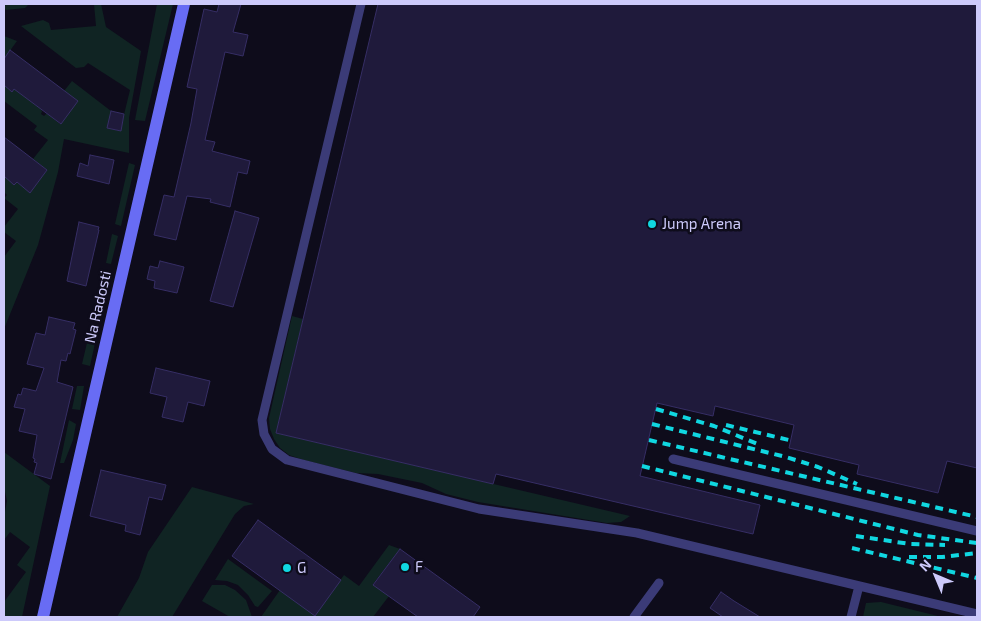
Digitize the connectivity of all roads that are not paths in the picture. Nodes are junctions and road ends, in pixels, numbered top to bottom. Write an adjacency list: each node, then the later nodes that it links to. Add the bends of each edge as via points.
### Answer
1 (184, 4): 8 (main road, Na Radosti)
2 (361, 4): 6 (lane, via 262,420 264,434 272,449 287,460 479,509 637,533)
3 (673, 459): 4 (lane)
4 (977, 531)
5 (659, 583): 9 (lane)
6 (859, 586): 7 (lane); 10 (lane)
7 (977, 614)
8 (43, 617)
9 (634, 617)
10 (852, 617)

